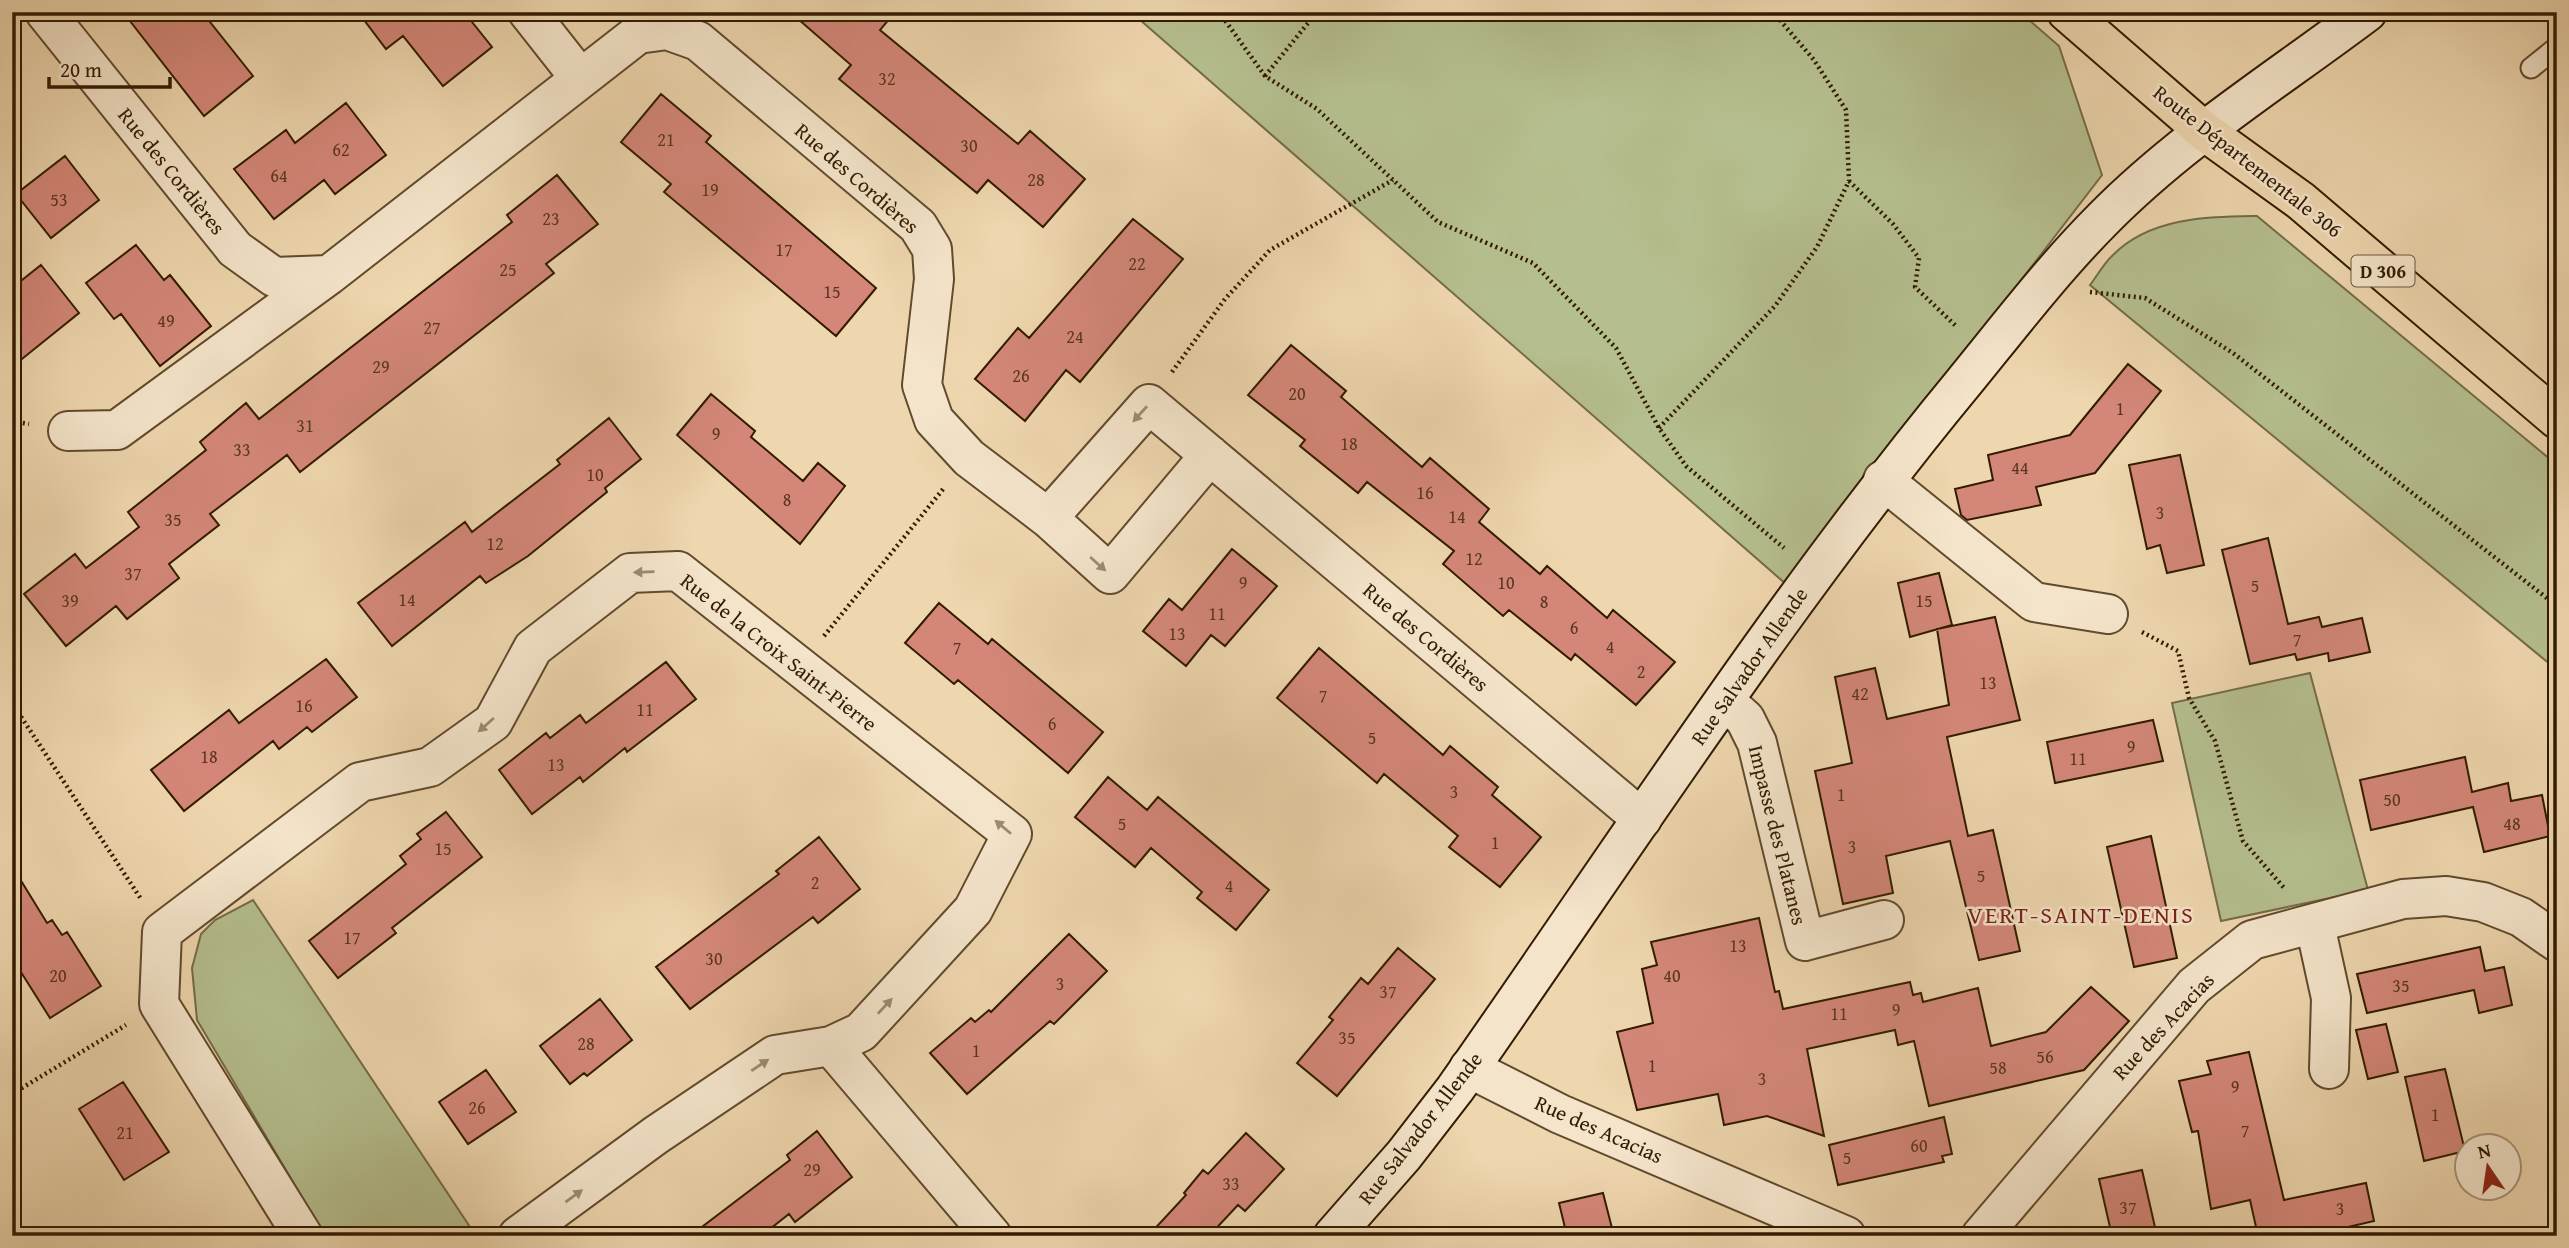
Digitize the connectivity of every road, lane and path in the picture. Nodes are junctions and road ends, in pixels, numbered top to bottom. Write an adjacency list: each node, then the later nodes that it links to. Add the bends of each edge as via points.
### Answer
1 (45, 12): 15 (street, Rue des Cordières, via 235,249 274,277)
2 (528, 12): 11 (street)
3 (1219, 12): 10 (path)
4 (1317, 12): 10 (path)
5 (1773, 12): 14 (path, via 1814,60 1846,110)
6 (2067, 12): 12 (main road, Route Départementale 306 / D 306)
7 (2367, 12): 12 (street, Rue Salvador Allende)
8 (2557, 47): 9 (lane)
9 (2531, 68)
10 (1265, 76): 13 (path, via 1317,109)
11 (580, 78): 15 (street, Rue des Cordières); 23 (street, Rue des Cordières, via 638,34 667,30 698,41 918,226 932,249 934,279 922,385 934,419)
12 (2204, 131): 16 (street, Rue Salvador Allende, via 2104,218); 19 (main road, Route Départementale 306 / D 306, via 2301,201)
13 (1392, 180): 18 (path, via 1270,250 1225,299); 20 (path, via 1438,222 1533,263 1616,348)
14 (1849, 181): 17 (path, via 1893,224 1919,258 1915,287); 20 (path, via 1817,247 1775,306)
15 (329, 275): 21 (street, Rue des Cordières, via 117,430)
16 (2044, 286): 17 (street, Rue Salvador Allende); 27 (path, via 2145,298 2233,353)
17 (1986, 355): 24 (street, Rue Salvador Allende)
18 (1149, 404): 22 (street, Rue des Cordières); 25 (street, one-way to 25)
19 (2557, 419)
20 (1659, 428): 26 (path, via 1686,466)
21 (68, 431)
22 (1210, 455): 25 (street, Rue des Cordières, one-way to 22, via 1110,574); 32 (street, Rue des Cordières)
23 (969, 458): 25 (street, Rue des Cordières); 29 (path)
24 (1883, 480): 26 (street, Rue Salvador Allende); 28 (street, via 2034,602)
25 (1048, 518)
26 (1814, 572): 30 (street, Rue Salvador Allende)
27 (2557, 606)
28 (2108, 614): 34 (path, via 2178,651 2189,698 2215,741 2244,841)
29 (799, 666): 35 (street, Rue de la Croix Saint-Pierre, one-way to 35, via 678,571 630,573 533,648 493,722 430,767 360,782); 38 (street, Rue de la Croix Saint-Pierre, one-way to 29, via 861,1032 973,910 1012,834)
30 (1725, 701): 32 (street, Rue Salvador Allende); 33 (street, Impasse des Platanes, via 1745,719 1757,743 1805,941)
31 (12, 703): 35 (path)
32 (1642, 819): 39 (street, Rue Salvador Allende)
33 (1884, 920)
34 (2315, 925): 36 (street, Rue des Acacias, via 2403,899 2446,896 2483,902 2521,917); 40 (street, via 2331,998); 47 (street, Rue des Acacias, via 2252,940 2194,986)
35 (162, 932): 37 (street)
36 (2557, 942)
37 (159, 1004): 41 (path); 42 (street)
38 (831, 1046): 43 (street, Rue de la Croix Saint-Pierre, one-way to 38, via 775,1055); 44 (street)
39 (1469, 1068): 45 (street, Rue Salvador Allende, via 1404,1155); 46 (street, Rue des Acacias, via 1560,1114)
40 (2329, 1069)
41 (12, 1094)
42 (303, 1236)
43 (518, 1236)
44 (992, 1236)
45 (1334, 1236)
46 (1846, 1236)
47 (1982, 1236)

